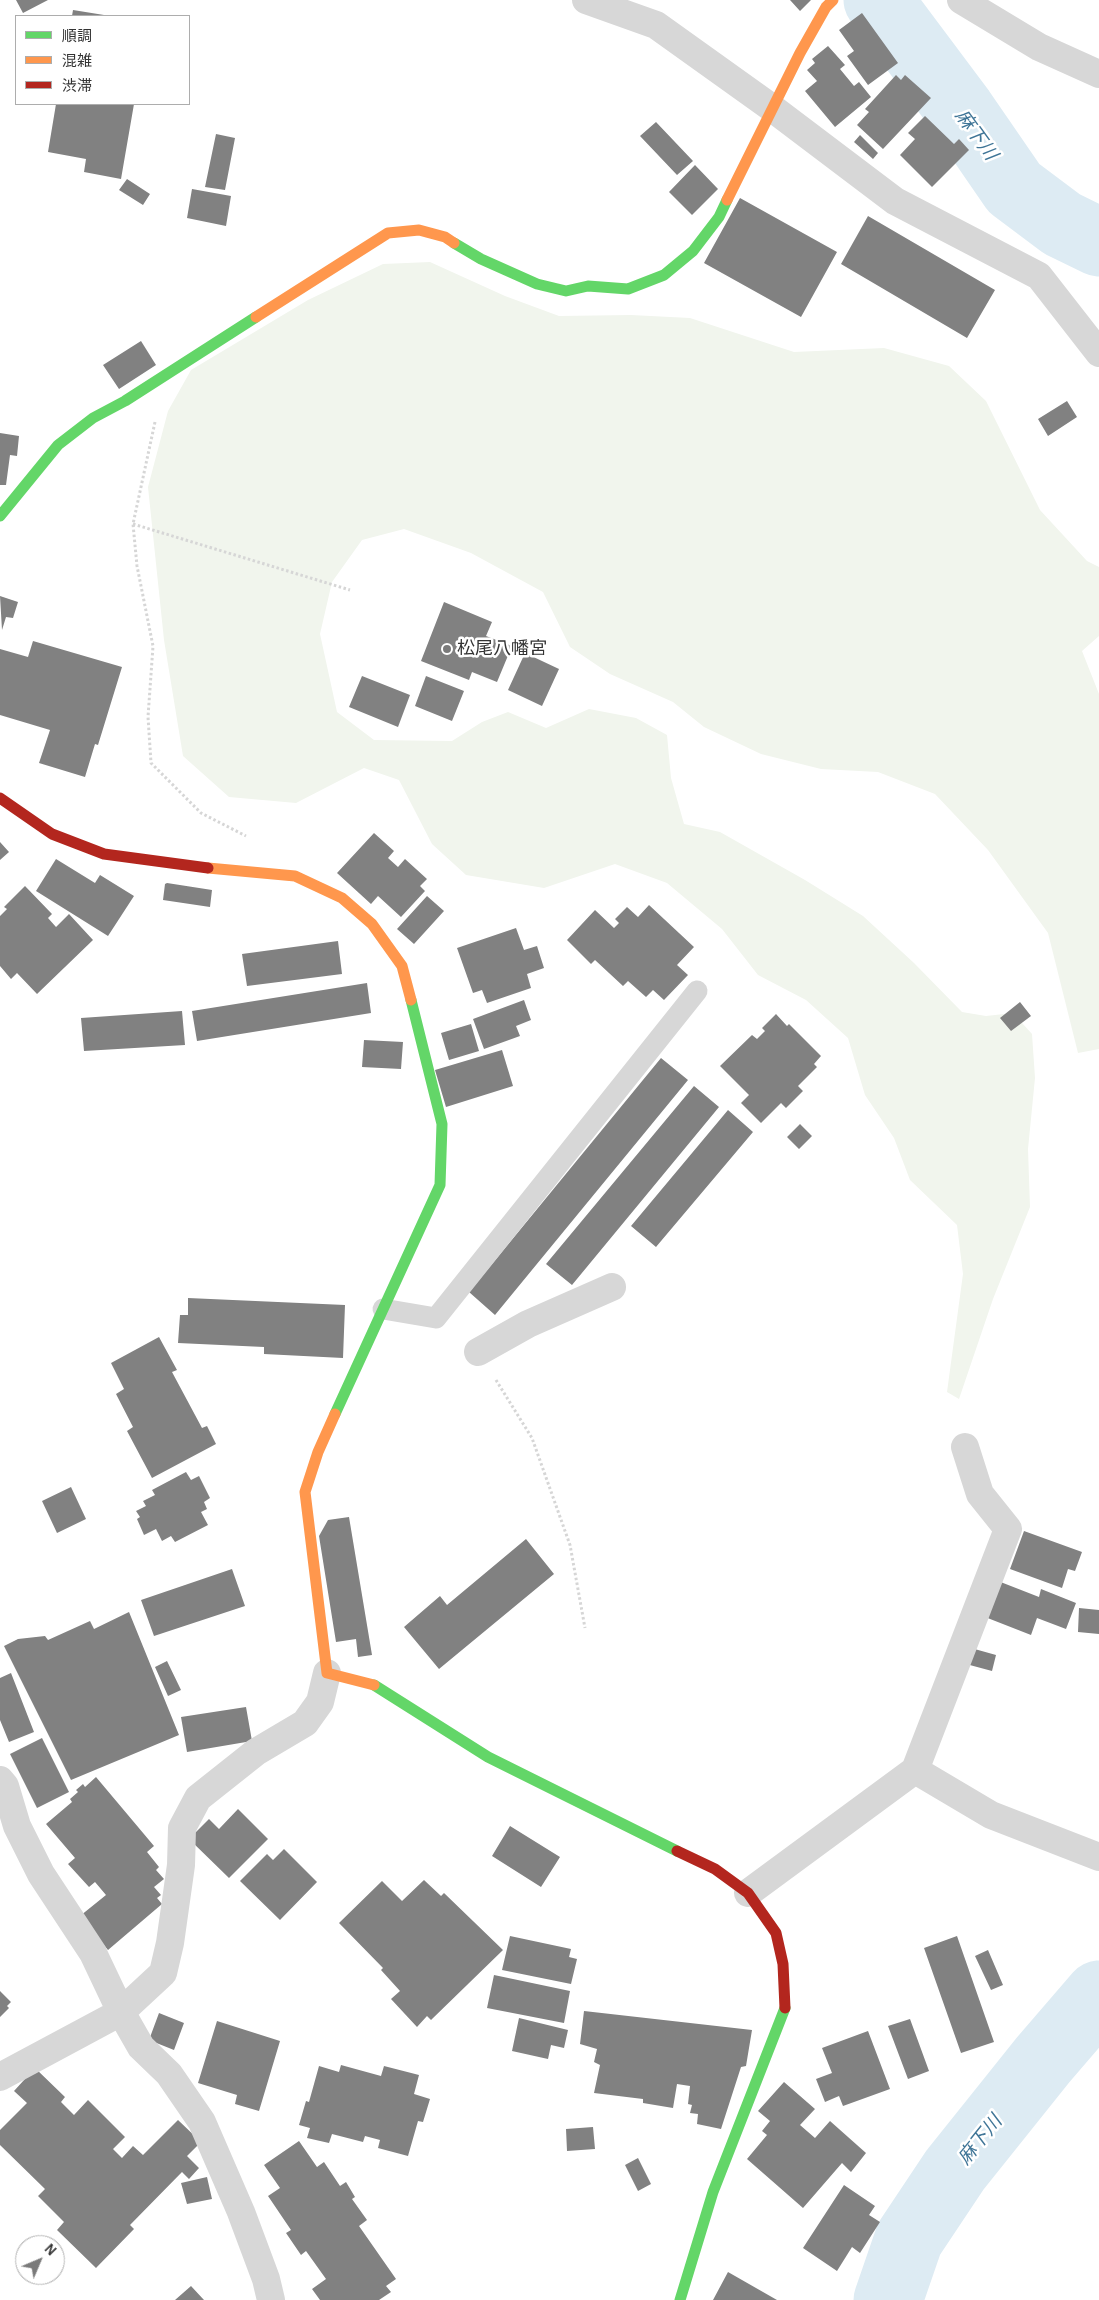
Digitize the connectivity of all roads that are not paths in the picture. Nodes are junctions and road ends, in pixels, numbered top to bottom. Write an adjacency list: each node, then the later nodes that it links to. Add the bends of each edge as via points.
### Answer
1 (586, 0): 5 (street, via 656,25)
2 (833, 0): 5 (street, via 826,6)
3 (961, 0): 4 (street, via 1039,46)
4 (1099, 74)
5 (772, 108): 6 (street, via 895,201 1039,276); 7 (street, via 719,217 693,251 664,275 628,289 588,286 566,291 537,284 489,263 445,237 419,230 388,233 94,418 58,445)
6 (1099, 353)
7 (0, 516)
8 (0, 798): 11 (street, via 52,834 104,854 168,864 295,876 342,898 372,924 402,966 442,1124 440,1185)
9 (697, 991): 11 (lane, via 436,1318)
10 (612, 1287): 12 (street, via 528,1324)
11 (383, 1309): 14 (street, via 318,1452 304,1492)
12 (478, 1352)
13 (966, 1447): 15 (street, via 980,1494 1008,1530)
14 (327, 1673): 18 (street, via 375,1685 488,1757 553,1792 715,1869); 19 (street, via 320,1702 305,1723 256,1752 198,1798 182,1828 181,1865 163,1973)
15 (915, 1770): 17 (street, via 991,1815); 18 (street)
16 (0, 1780): 19 (street, via 5,1786 17,1826 41,1874 92,1954)
17 (1099, 1857)
18 (748, 1893): 22 (street, via 776,1933 783,1964 785,2011 712,2192)
19 (121, 2012): 20 (street); 21 (street, via 140,2046 169,2074 202,2122 241,2212)
20 (0, 2077)
21 (271, 2300)
22 (680, 2300)

